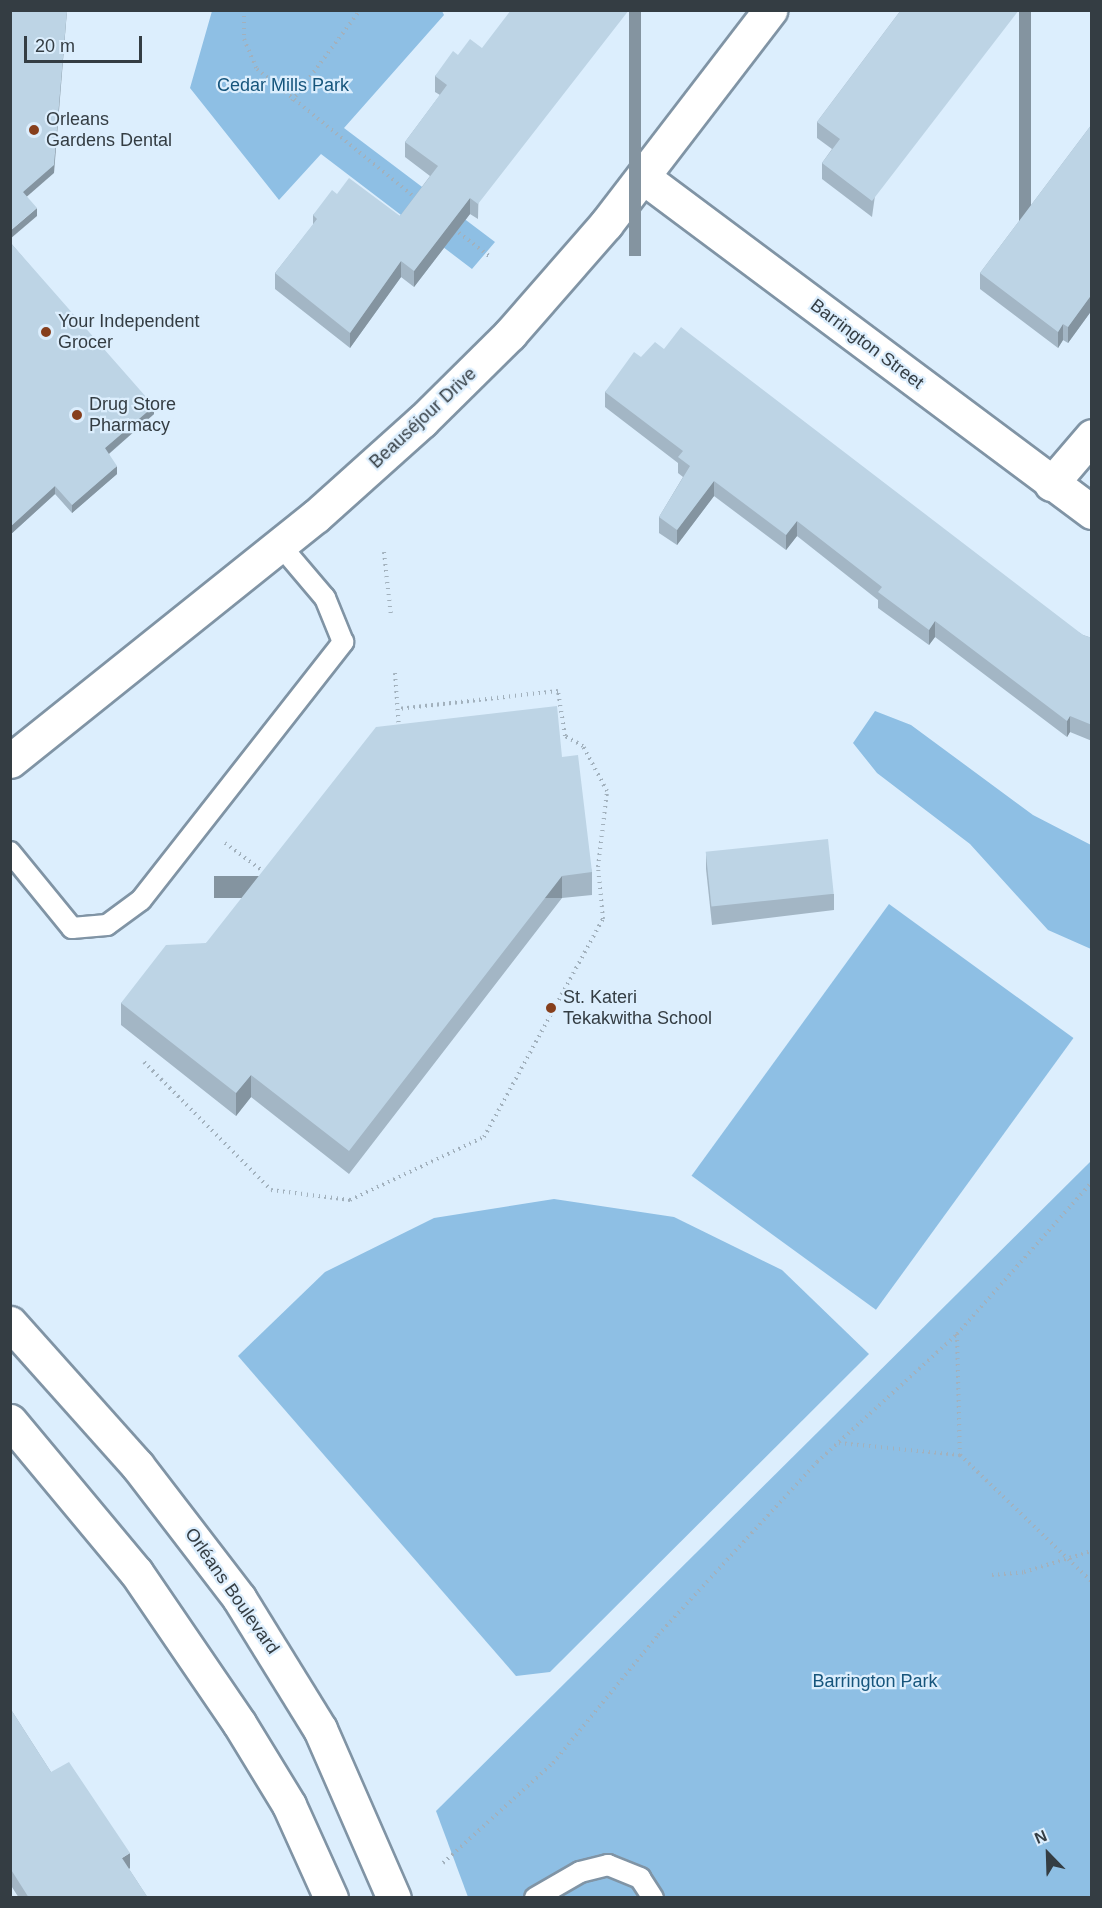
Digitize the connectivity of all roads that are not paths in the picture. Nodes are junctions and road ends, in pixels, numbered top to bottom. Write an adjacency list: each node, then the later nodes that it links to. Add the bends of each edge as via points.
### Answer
1 (770, 10): 2 (street, Beauséjour Drive)
2 (643, 177): 4 (street, Barrington Street); 6 (street, Beauséjour Drive, via 510,334 422,421)
3 (1092, 436): 4 (street)
4 (1051, 484): 5 (street, Barrington Street)
5 (1092, 512)
6 (280, 545): 7 (street, Beauséjour Drive); 8 (lane, via 325,598 343,642 141,900 107,925 72,928)
7 (10, 761)
8 (10, 852)
9 (10, 1323): 12 (street, Orléans Boulevard, via 137,1465 239,1598 320,1729)
10 (10, 1421): 11 (street, via 136,1572 239,1723 289,1805)
11 (331, 1898)
12 (394, 1898)
13 (535, 1898): 14 (lane, via 580,1872 608,1865 640,1878)
14 (653, 1898)

